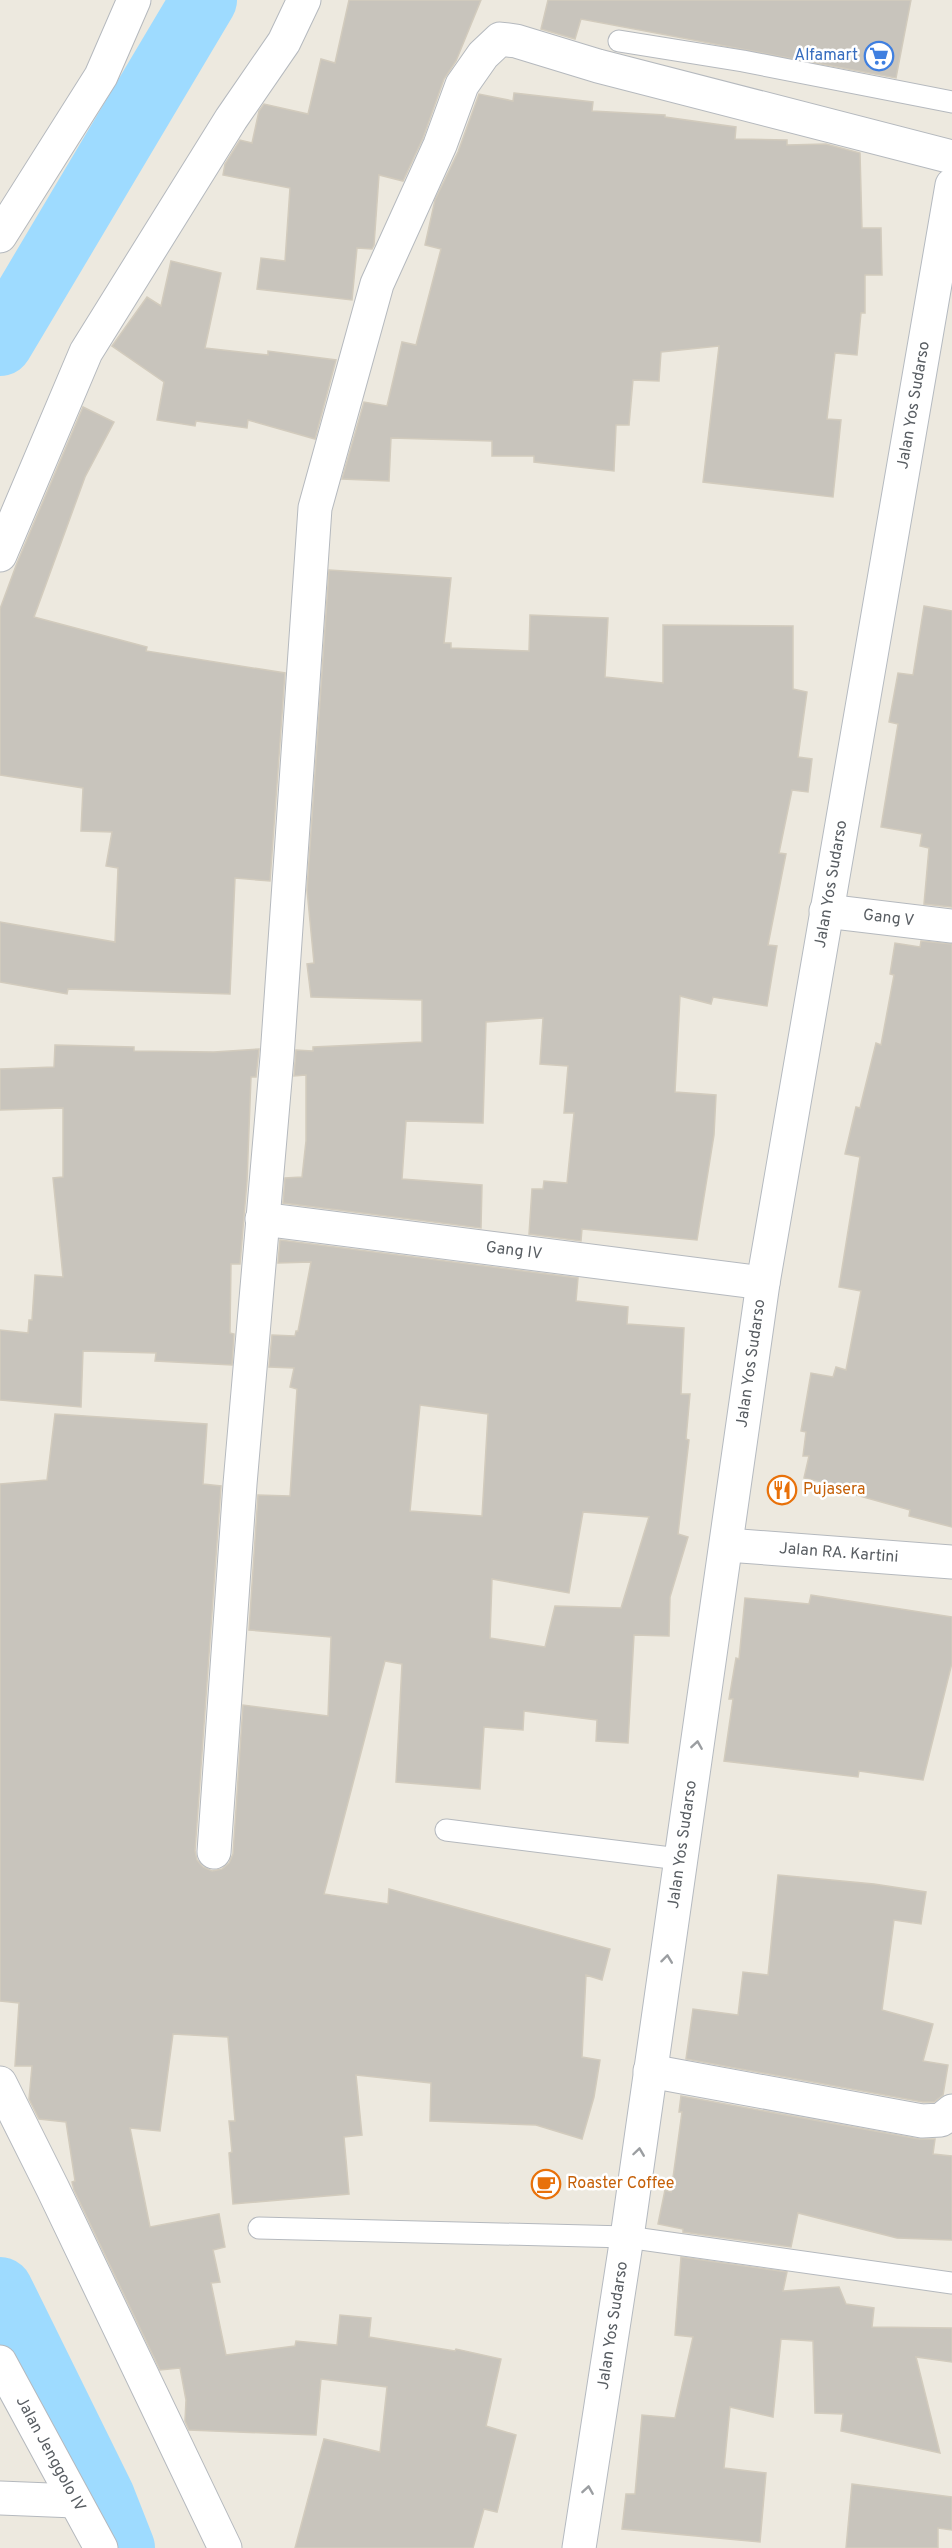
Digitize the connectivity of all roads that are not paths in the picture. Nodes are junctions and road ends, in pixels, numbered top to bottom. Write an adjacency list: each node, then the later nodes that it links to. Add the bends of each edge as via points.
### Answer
1 (134, 0): 7 (street, via 101,76)
2 (303, 0): 8 (street, via 284,42 231,119 86,352)
3 (619, 41): 4 (lane)
4 (952, 102)
5 (952, 157): 11 (street, via 598,66 516,41 500,39 483,55 462,86 440,145 377,284 315,508 278,1045)
6 (952, 185): 9 (street, Jalan Yos Sudarso)
7 (0, 236)
8 (0, 555)
9 (826, 911): 10 (street, Gang V); 12 (street, Jalan Yos Sudarso)
10 (952, 926)
11 (262, 1219): 12 (street, Gang IV); 16 (street)
12 (763, 1282): 13 (street, Jalan Yos Sudarso)
13 (727, 1545): 14 (street, Jalan RA. Kartini); 17 (street, Jalan Yos Sudarso, one-way to 13)
14 (952, 1562)
15 (446, 1830): 17 (lane)
16 (214, 1852)
17 (679, 1859): 18 (street, Jalan Yos Sudarso, one-way to 17)
18 (650, 2071): 20 (street, via 922,2121 941,2120); 22 (street, Jalan Yos Sudarso, one-way to 18)
19 (0, 2083): 28 (street)
20 (952, 2111)
21 (259, 2228): 22 (lane)
22 (627, 2237): 23 (lane); 29 (street, Jalan Yos Sudarso, one-way to 22)
23 (952, 2283)
24 (0, 2362): 26 (street, Jalan Jenggolo IV)
25 (0, 2498): 26 (street)
26 (75, 2501): 27 (street, Jalan Jenggolo IV)
27 (101, 2548)
28 (225, 2548)
29 (579, 2548)

